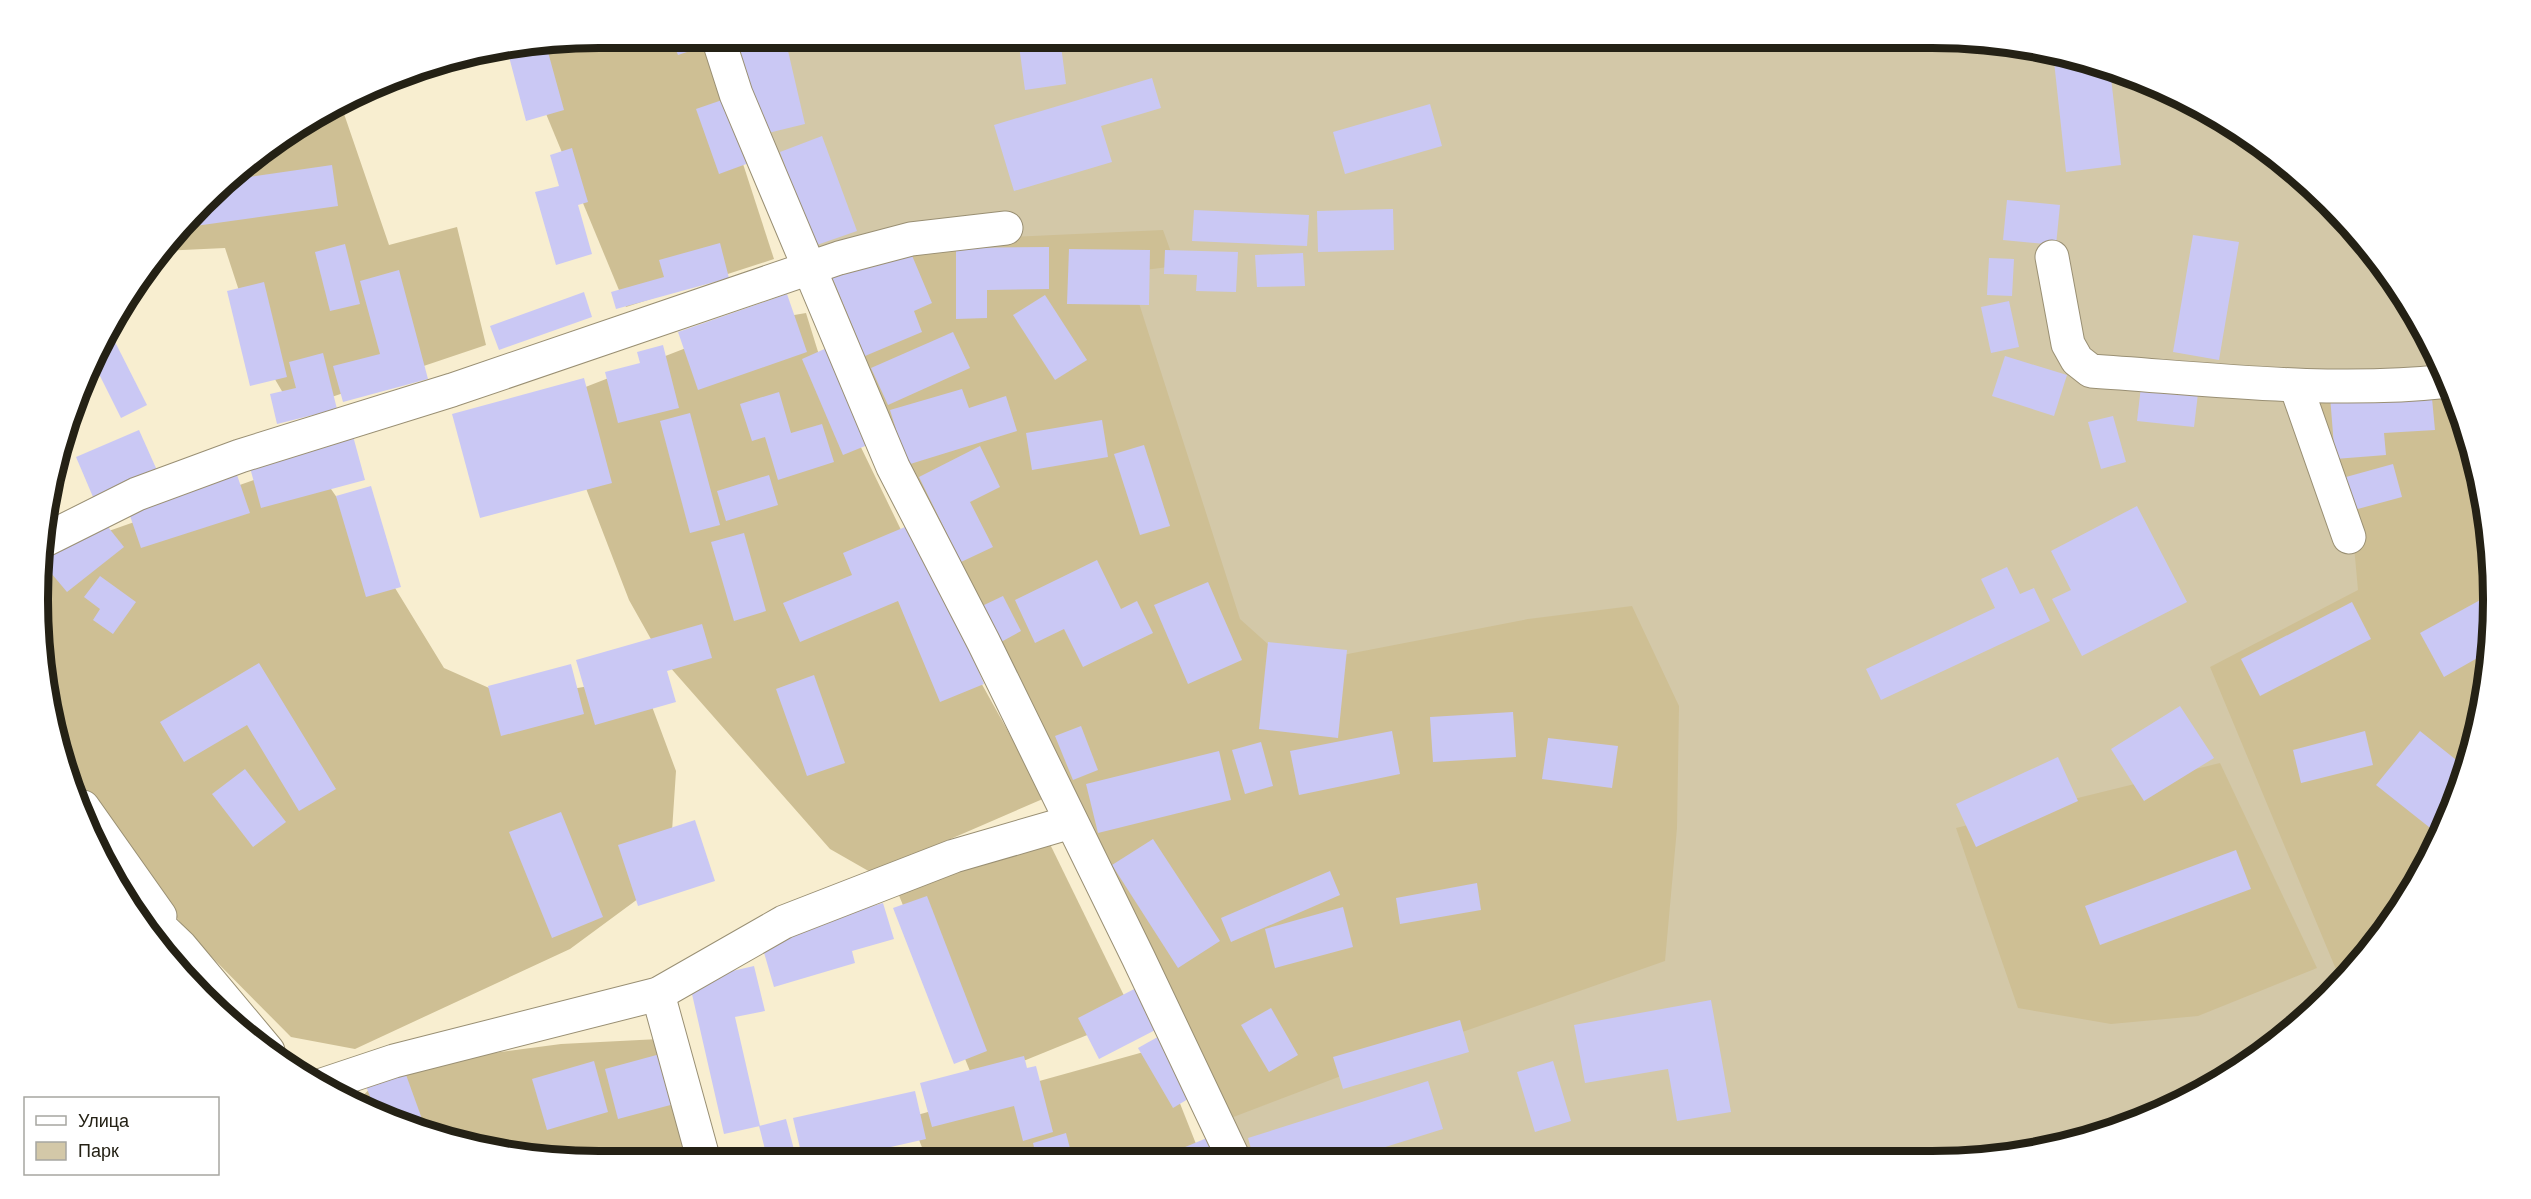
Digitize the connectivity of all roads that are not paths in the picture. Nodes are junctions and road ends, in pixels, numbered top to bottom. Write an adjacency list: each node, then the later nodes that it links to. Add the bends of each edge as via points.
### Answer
1 (721, 48): 4 (street, via 736,94)
2 (1006, 228): 4 (street, via 911,239)
3 (2052, 257): 6 (street, via 2068,344 2077,360 2091,371)
4 (809, 269): 7 (street, via 452,390 240,456 137,494); 9 (street, via 893,467)
5 (2438, 382): 6 (street)
6 (2296, 386): 8 (street)
7 (52, 536)
8 (2349, 537)
9 (1071, 822): 13 (street, via 954,856 784,922); 17 (street)
10 (99, 829): 12 (street)
11 (147, 915): 12 (street)
12 (181, 947): 14 (street)
13 (658, 994): 15 (street, via 394,1061); 16 (street)
14 (239, 1017)
15 (332, 1082)
16 (701, 1151)
17 (1230, 1151)

